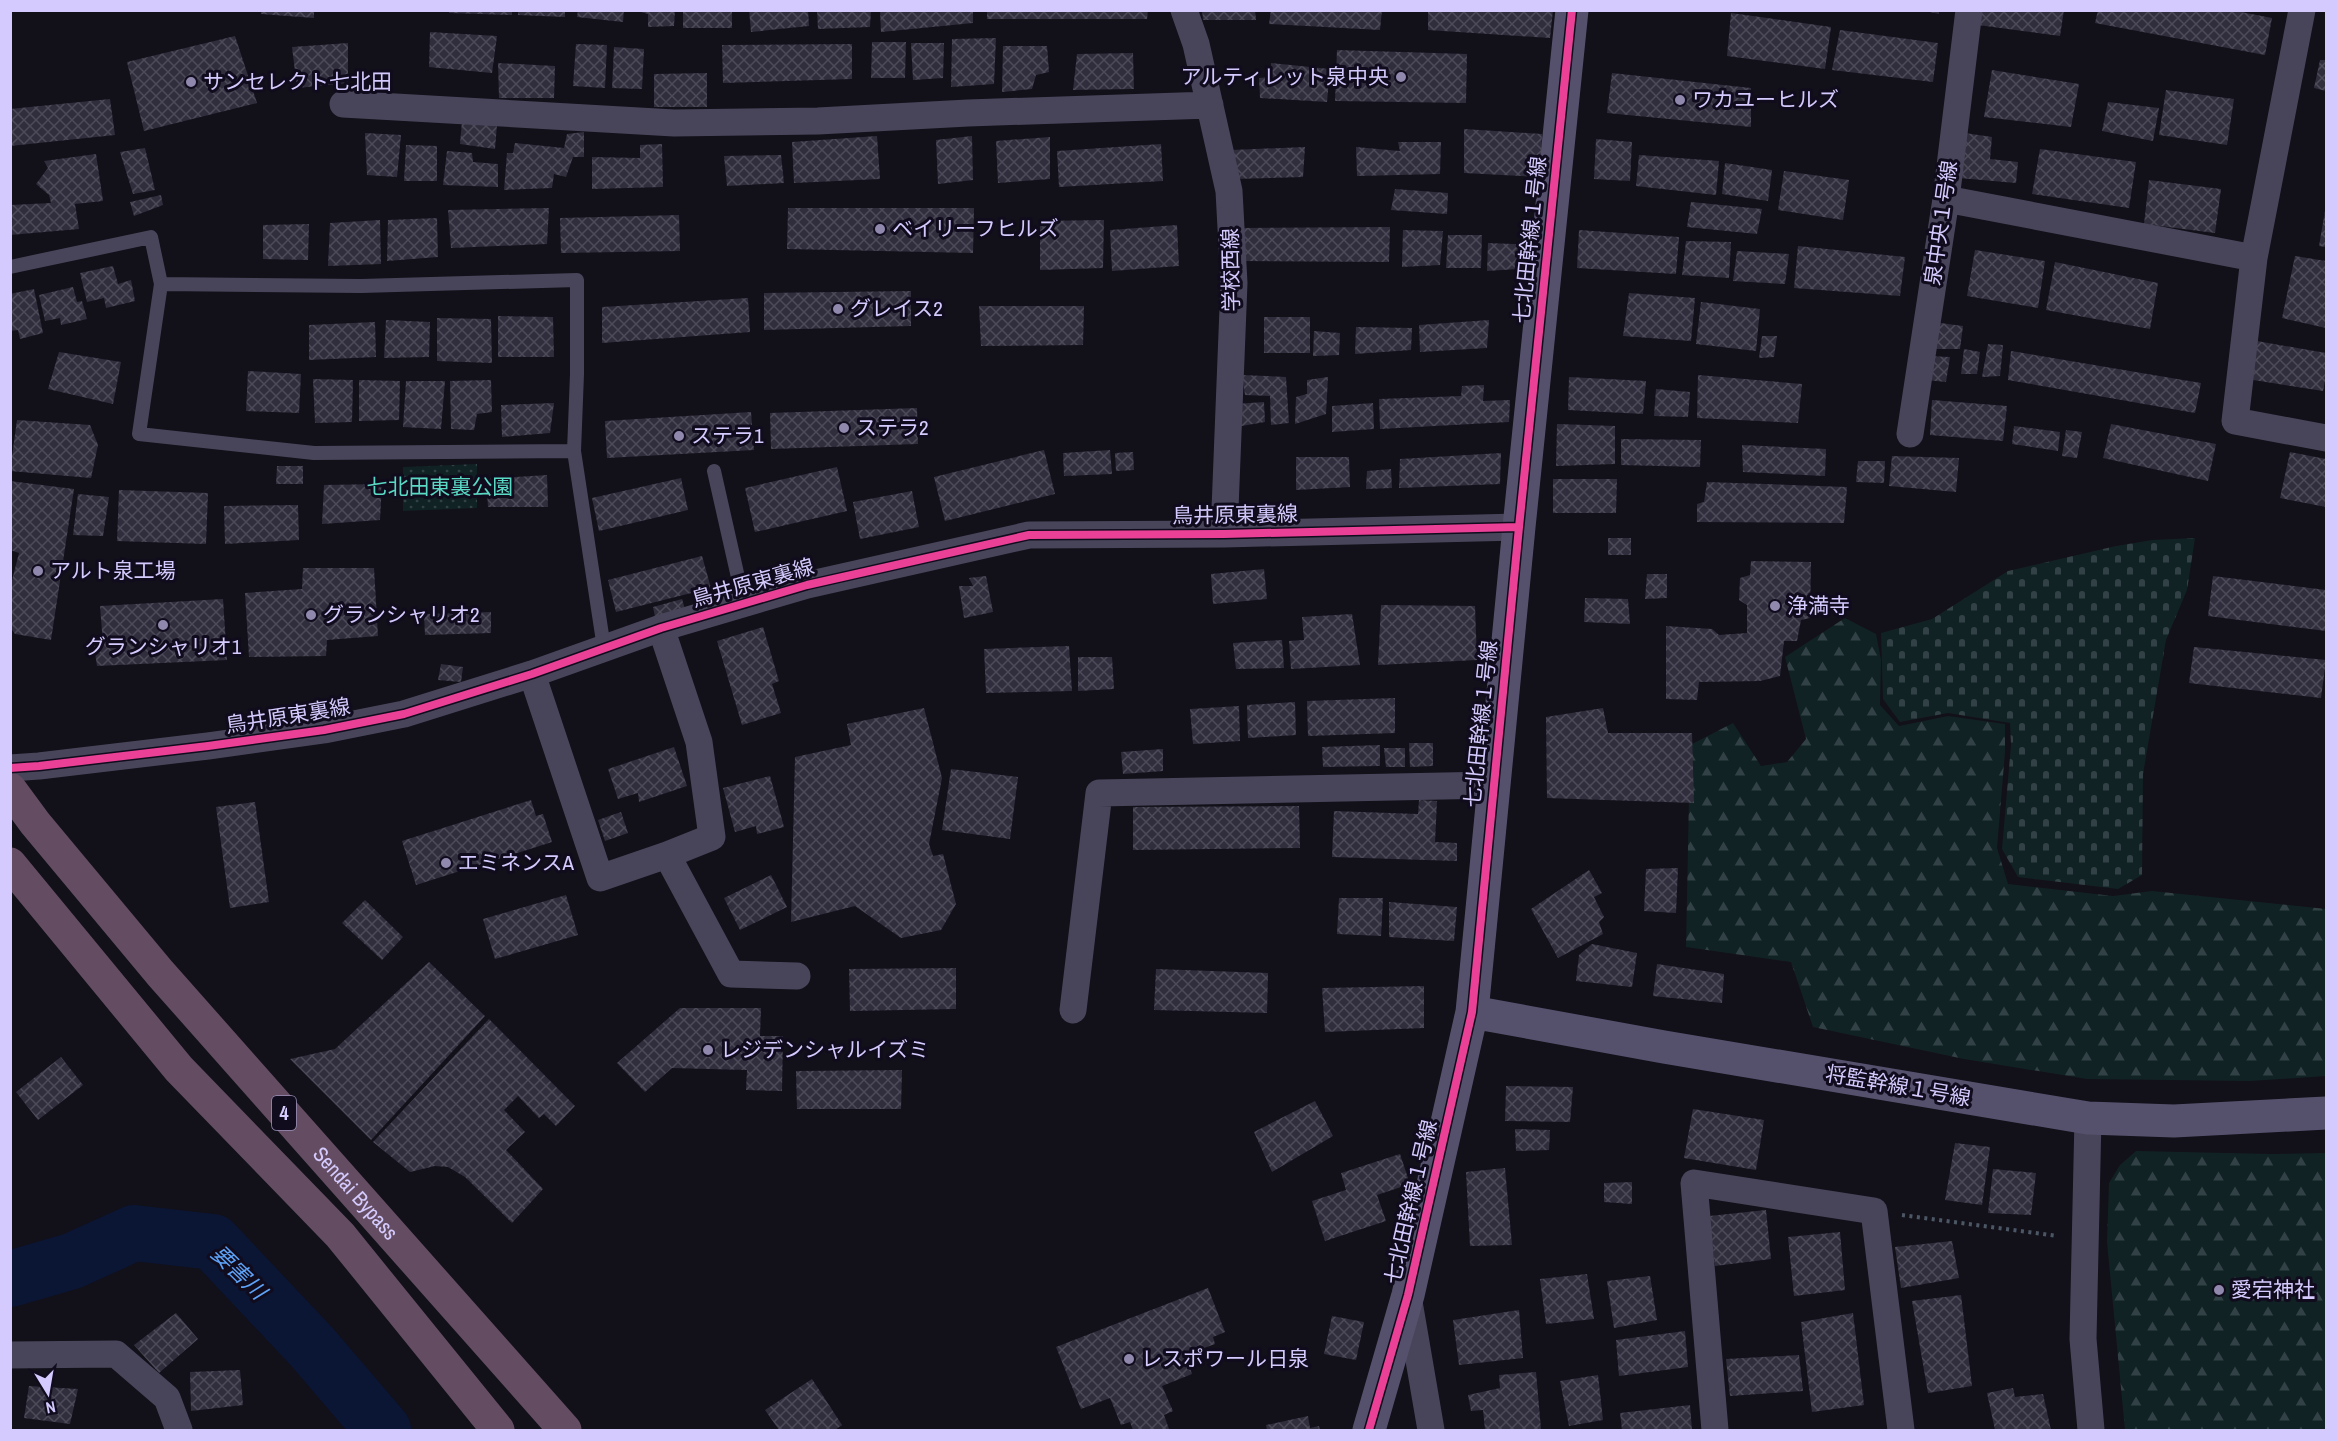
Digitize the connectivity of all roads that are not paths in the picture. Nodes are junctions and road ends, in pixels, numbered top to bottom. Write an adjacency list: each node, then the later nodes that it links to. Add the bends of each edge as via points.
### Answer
1 (1184, 10): 6 (street, 学校西線)
2 (1572, 10): 15 (street, 七北田幹線１号線)
3 (1969, 10): 7 (street, 泉中央１号線)
4 (2302, 10): 8 (street)
5 (343, 104): 6 (street, via 674,123)
6 (1210, 105): 16 (street, 学校西線, via 1229,191 1234,283)
7 (1946, 199): 8 (street); 11 (street, 泉中央１号線)
8 (2254, 258): 12 (street, via 2235,421)
9 (10, 267): 10 (lane, via 151,237)
10 (161, 284): 13 (lane, via 361,286 577,280); 13 (lane, via 139,434 314,453)
11 (1910, 434)
12 (2326, 438)
13 (574, 451): 19 (lane)
14 (714, 471): 17 (lane)
15 (1519, 527): 16 (street, 鳥井原東裏線); 22 (street, 七北田幹線１号線)
16 (1224, 534): 17 (street, 鳥井原東裏線, via 1029,535 807,585)
17 (744, 604): 18 (street, 鳥井原東裏線)
18 (661, 628): 19 (street, 鳥井原東裏線); 24 (street, via 699,742 712,837)
19 (604, 648): 20 (street, 鳥井原東裏線)
20 (532, 674): 21 (street, 鳥井原東裏線, via 404,714 324,730); 24 (street, via 600,878)
21 (10, 768)
22 (1493, 785): 27 (street, via 1099,793); 28 (street, 七北田幹線１号線)
23 (10, 789): 35 (highway, Sendai Bypass / 4, via 160,973)
24 (667, 855): 26 (street, via 731,974)
25 (10, 864): 34 (highway, Sendai Bypass / 4, via 179,1069 340,1235)
26 (797, 976)
27 (1073, 1010)
28 (1472, 1012): 30 (street, 将監幹線１号線); 31 (street, 七北田幹線１号線)
29 (2326, 1113): 30 (street, 将監幹線１号線, via 2174,1121)
30 (2088, 1118): 40 (street, via 2083,1340)
31 (1408, 1295): 36 (street, 七北田幹線１号線); 37 (street)
32 (11, 1360): 33 (street, via 116,1354 167,1398)
33 (179, 1431)
34 (498, 1431)
35 (565, 1431)
36 (1369, 1431)
37 (1431, 1431)
38 (1715, 1431): 39 (street, via 1694,1183 1874,1211)
39 (1900, 1431)
40 (2091, 1431)

